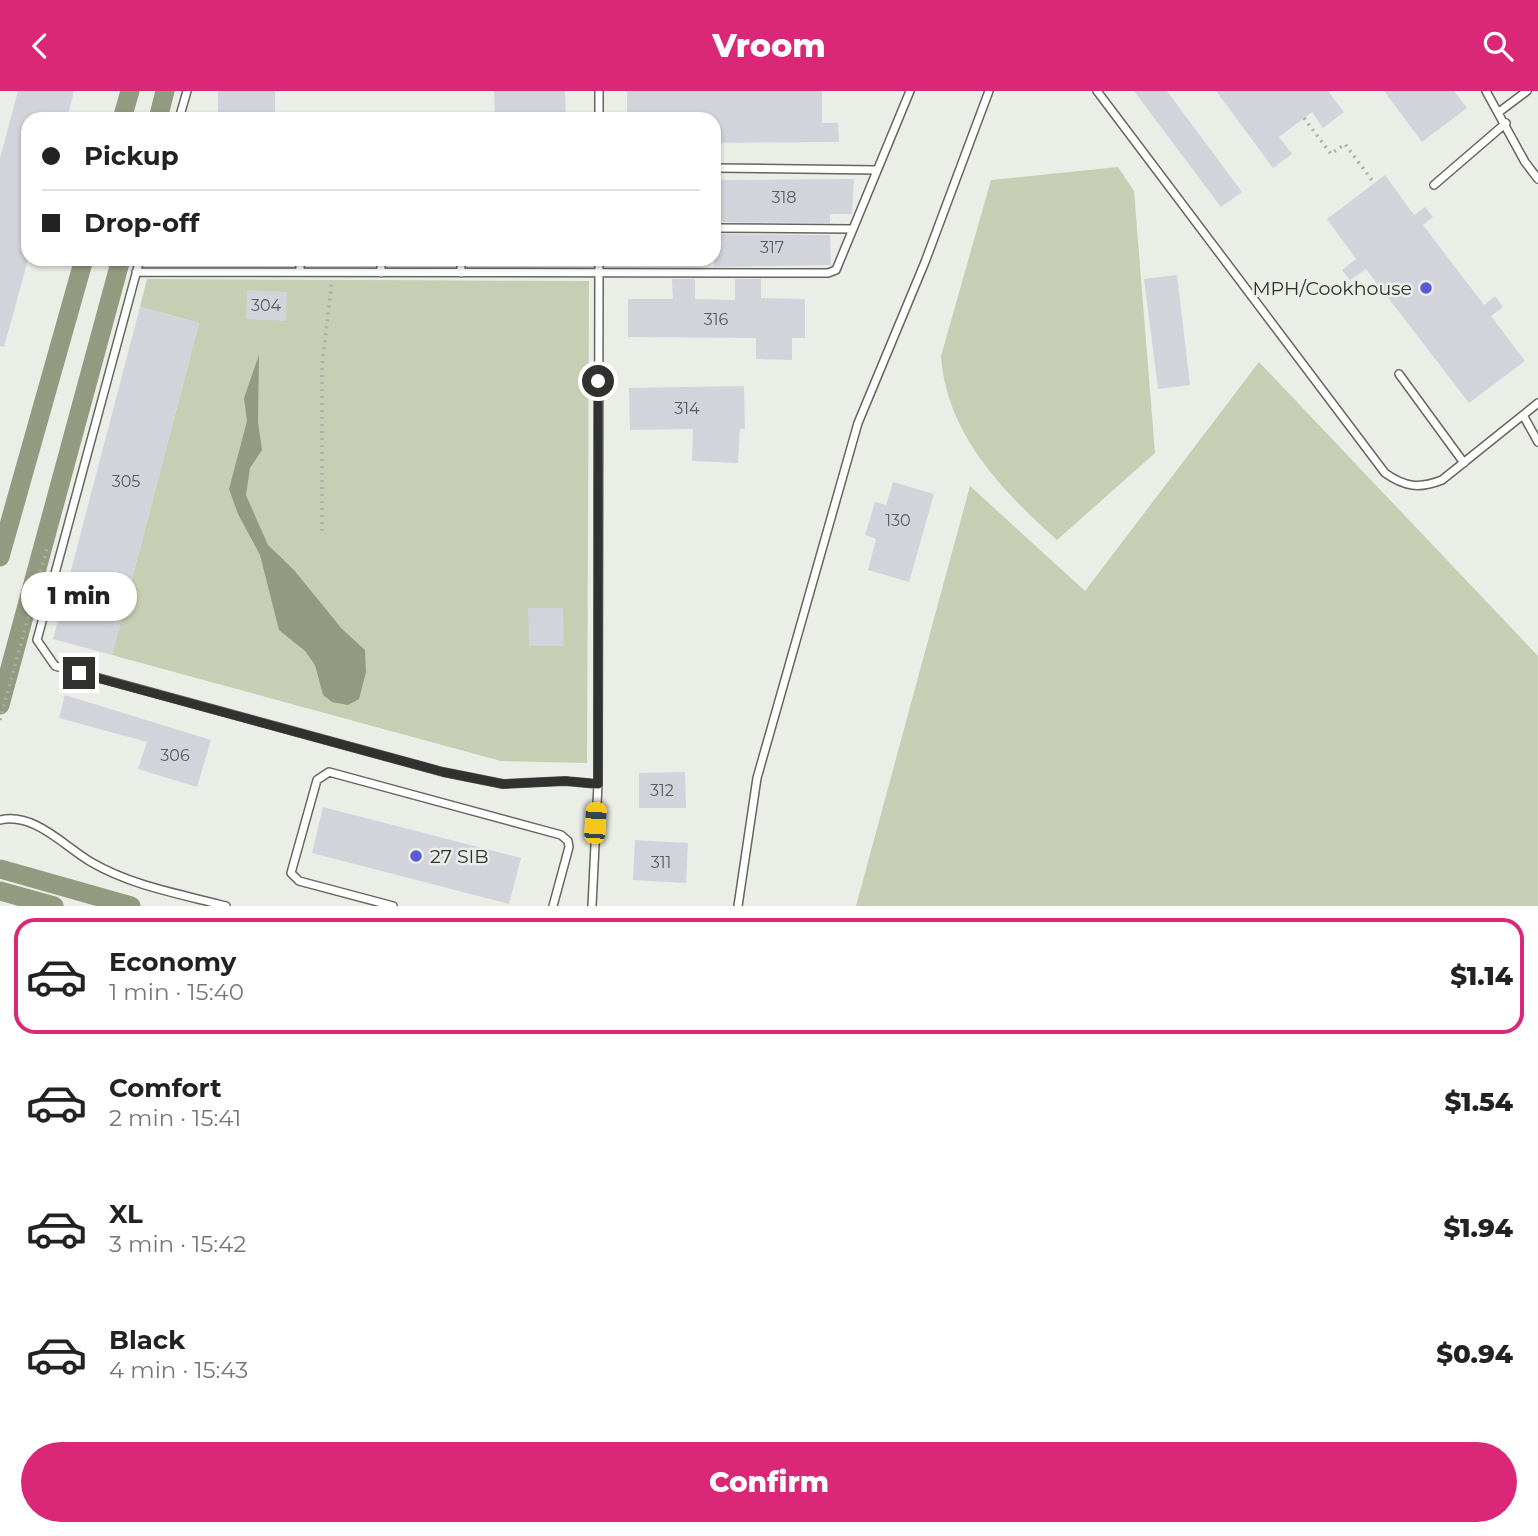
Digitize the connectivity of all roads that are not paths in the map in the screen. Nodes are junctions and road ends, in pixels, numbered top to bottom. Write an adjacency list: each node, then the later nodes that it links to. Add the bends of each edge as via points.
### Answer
1 (187, 91): 8 (lane)
2 (599, 91): 9 (lane)
3 (910, 91): 13 (lane)
4 (989, 91): 39 (lane, via 926,262 858,423 757,778)
5 (1097, 91): 32 (lane, via 1385,473 1402,484 1424,488)
6 (1486, 91): 10 (lane)
7 (1527, 91): 10 (lane)
8 (181, 112)
9 (599, 112)
10 (1499, 113): 11 (lane)
11 (1506, 123): 14 (lane); 15 (lane)
12 (721, 168): 13 (lane)
13 (877, 170): 17 (lane)
14 (1538, 179)
15 (1434, 185)
16 (721, 228): 17 (lane)
17 (852, 229): 27 (lane, via 836,270 828,273)
18 (138, 266): 23 (lane)
19 (300, 266): 24 (lane)
20 (381, 266): 25 (lane)
21 (461, 266): 26 (lane)
22 (599, 266): 27 (lane)
23 (136, 272): 24 (lane); 33 (lane, via 37,640 55,666 443,772 503,784)
24 (300, 272): 25 (lane)
25 (381, 273): 26 (lane)
26 (461, 273): 27 (lane)
27 (599, 273): 33 (lane)
28 (1399, 374): 32 (lane)
29 (1538, 403): 30 (lane)
30 (1523, 415): 31 (lane); 32 (lane)
31 (1538, 442)
32 (1464, 463)
33 (598, 784): 38 (lane)
34 (0, 820): 35 (lane, via 29,821 129,881)
35 (226, 906)
36 (393, 906): 37 (lane, via 299,881 291,873 322,774 329,772 561,835 569,847)
37 (553, 906)
38 (592, 906)
39 (738, 906)

